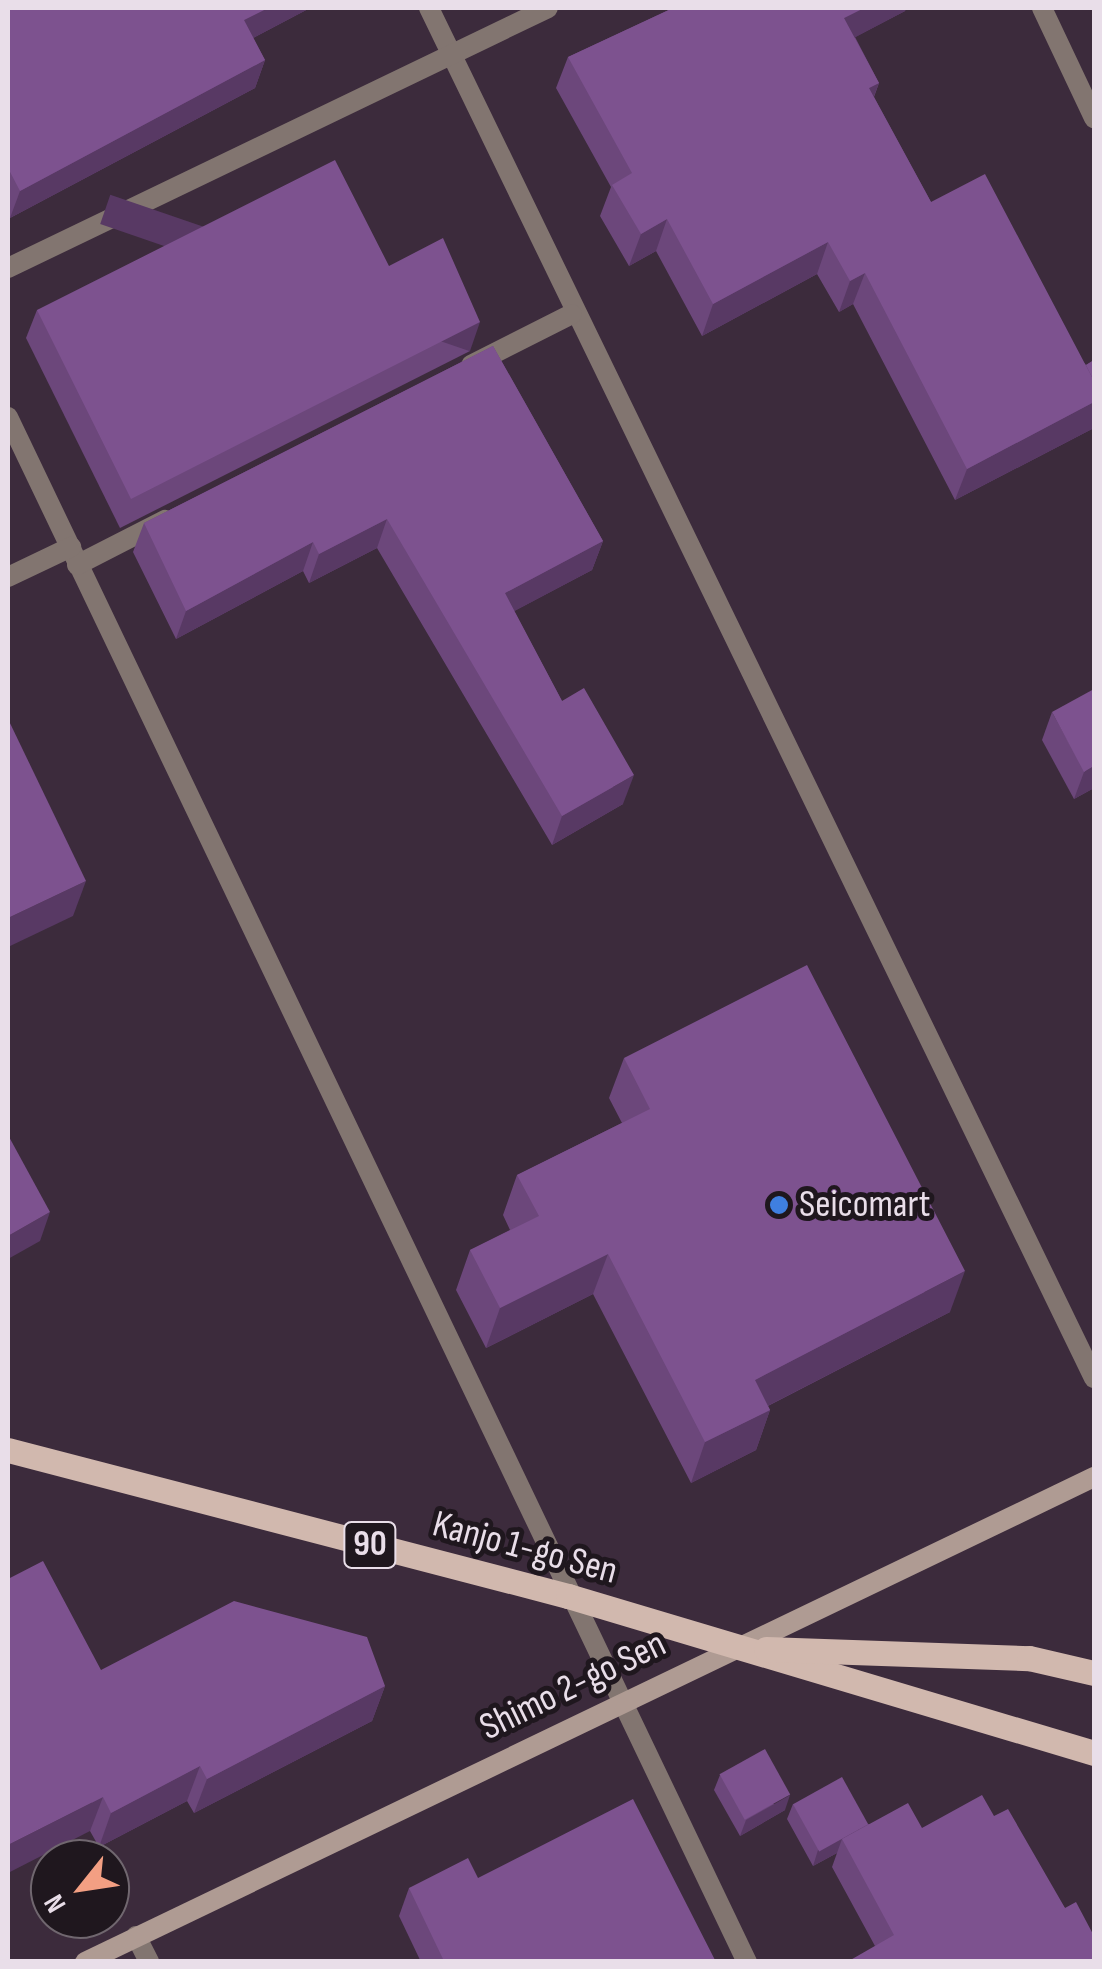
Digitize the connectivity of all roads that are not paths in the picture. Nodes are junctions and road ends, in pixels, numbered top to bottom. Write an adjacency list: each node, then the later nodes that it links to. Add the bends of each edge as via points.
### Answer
1 (429, 8): 4 (street)
2 (548, 8): 4 (street)
3 (1042, 8): 5 (street)
4 (451, 53): 6 (street); 7 (street)
5 (1094, 118)
6 (8, 268)
7 (572, 314): 8 (street); 13 (street)
8 (448, 377)
9 (8, 417): 11 (street)
10 (183, 511): 11 (street)
11 (74, 556): 12 (street); 16 (street)
12 (8, 577)
13 (1094, 1378)
14 (8, 1450): 16 (main road, Kanjo 1-go Sen / 90)
15 (1094, 1477): 17 (street, Shimo 2-go Sen)
16 (568, 1596): 17 (main road, Kanjo 1-go Sen / 90); 19 (street)
17 (731, 1648): 18 (main road, Kanjo 1-go Sen / 90, via 1029,1658); 19 (street, Shimo 2-go Sen); 20 (main road, Kanjo 1-go Sen / 90)
18 (1094, 1673)
19 (618, 1703): 21 (street, Shimo 2-go Sen); 24 (street)
20 (1094, 1753)
21 (136, 1936): 22 (street, Shimo 2-go Sen); 23 (street)
22 (85, 1962)
23 (149, 1962)
24 (747, 1962)

